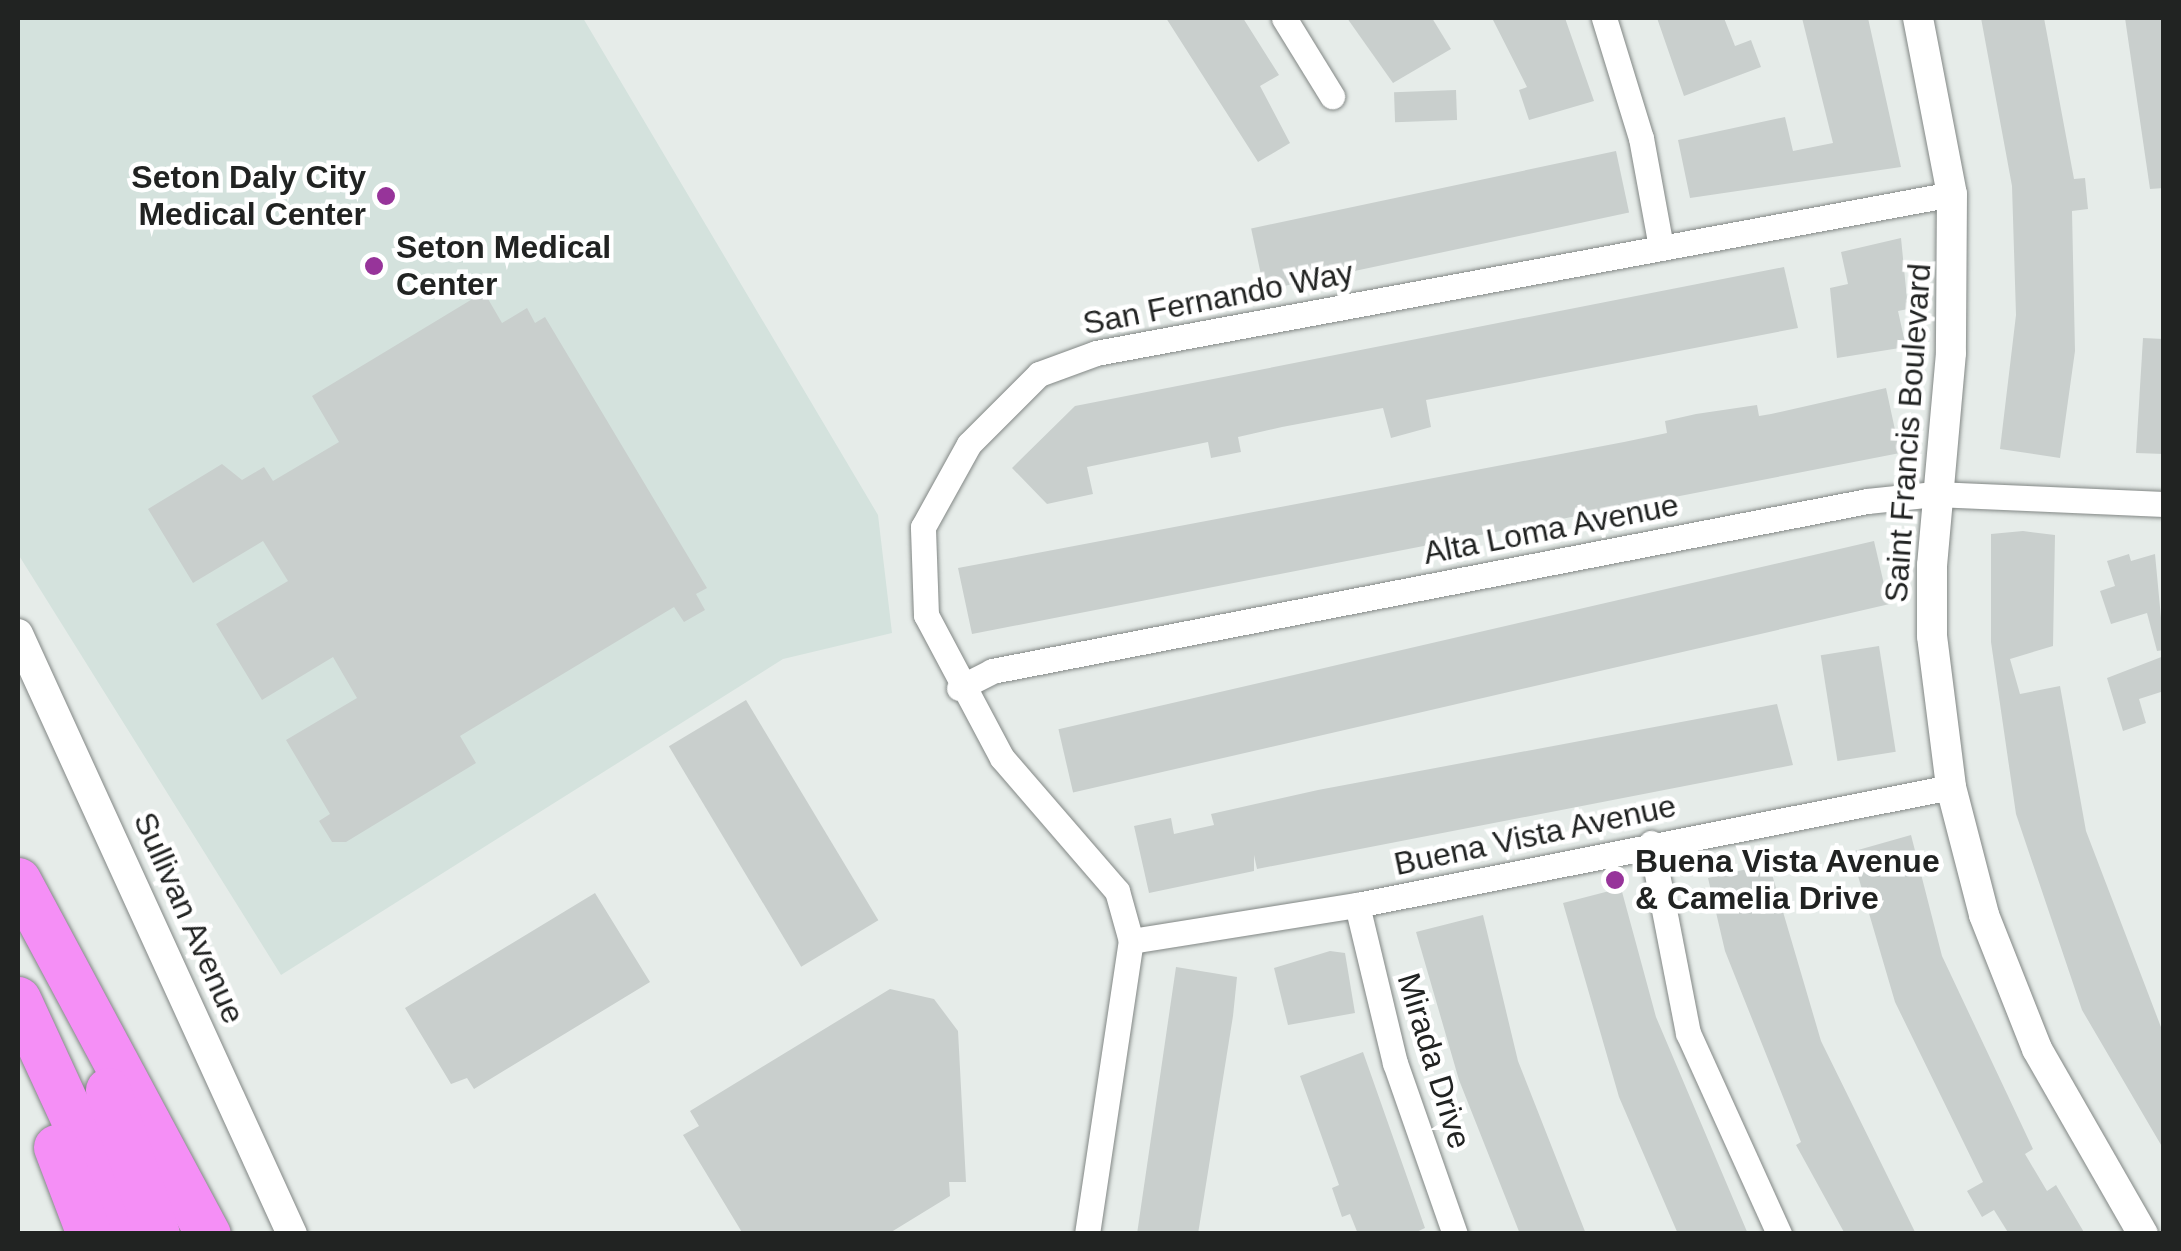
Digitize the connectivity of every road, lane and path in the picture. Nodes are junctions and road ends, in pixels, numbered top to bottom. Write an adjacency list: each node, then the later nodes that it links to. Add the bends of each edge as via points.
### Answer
1 (1284, 18): 4 (street)
2 (1604, 18): 6 (street, via 1641,138)
3 (1918, 18): 5 (street, Saint Francis Boulevard)
4 (1332, 96)
5 (1952, 194): 6 (street, San Fernando Way); 7 (street, Saint Francis Boulevard, via 1951,353)
6 (1661, 247): 10 (street, San Fernando Way, via 1096,353 1038,374 956,462 923,527 921,596)
7 (1934, 494): 8 (street, Alta Loma Avenue); 10 (street, Alta Loma Avenue, via 1012,667); 11 (street, Saint Francis Boulevard, via 1932,636)
8 (2164, 504)
9 (18, 634): 22 (street, Sullivan Avenue)
10 (958, 688): 15 (street, San Fernando Way, via 1002,758 1117,890)
11 (1951, 787): 12 (street, Buena Vista Avenue); 26 (street, Saint Francis Boulevard, via 1984,916 2030,1032)
12 (1651, 843): 14 (street, Buena Vista Avenue); 25 (street, via 1688,1033)
13 (26, 896): 20 (highway, via 90,1040); 21 (highway)
14 (1358, 905): 15 (street, Buena Vista Avenue); 24 (street, Mirada Drive, via 1396,1063)
15 (1131, 941): 23 (street, San Fernando Way)
16 (18, 999): 19 (highway)
17 (18, 1045): 18 (highway)
18 (89, 1234)
19 (126, 1234)
20 (157, 1234)
21 (208, 1234)
22 (292, 1234)
23 (1087, 1234)
24 (1455, 1234)
25 (1779, 1234)
26 (2143, 1234)

